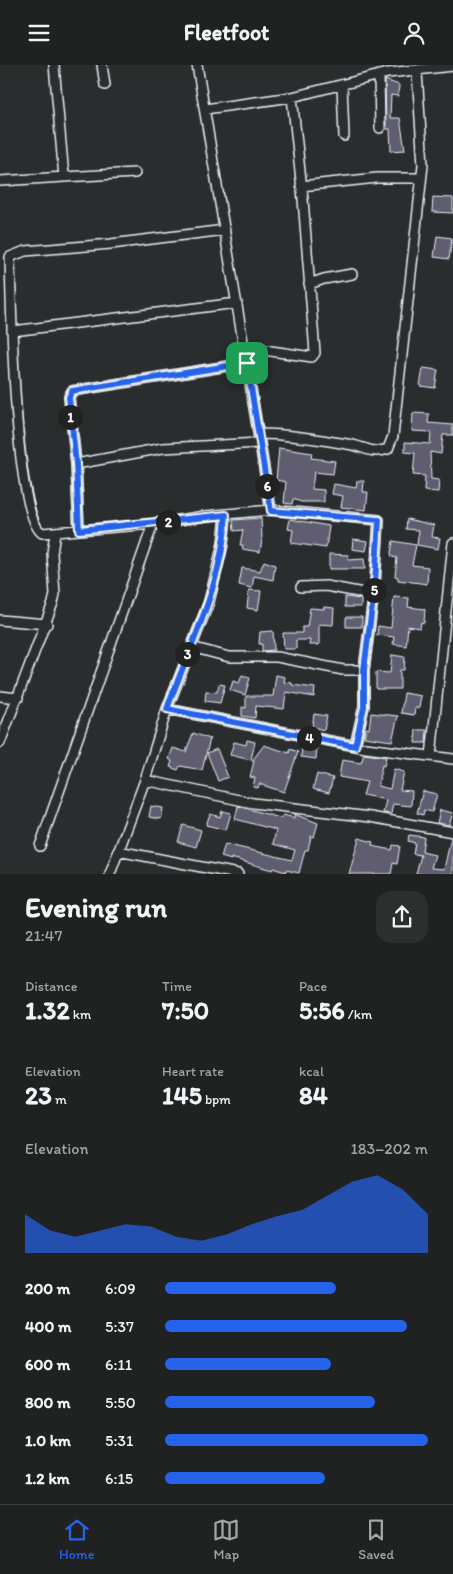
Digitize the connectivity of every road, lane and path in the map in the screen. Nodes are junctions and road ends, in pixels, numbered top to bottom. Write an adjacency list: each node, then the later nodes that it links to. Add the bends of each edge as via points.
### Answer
1 (54, 65): 14 (street)
2 (102, 65): 7 (street)
3 (197, 65): 10 (street)
4 (453, 66): 6 (street)
5 (385, 71): 6 (street); 8 (street); 11 (street)
6 (417, 72): 15 (street, via 422,138)
7 (105, 85)
8 (342, 85): 9 (street); 12 (street)
9 (292, 97): 10 (street); 17 (street)
10 (204, 109): 18 (street)
11 (380, 128)
12 (344, 136)
13 (135, 173): 14 (street)
14 (64, 177): 16 (street)
15 (421, 178): 17 (street, via 377,178); 25 (street, via 405,340 393,436 388,449 378,453 350,444 286,435)
16 (0, 181)
17 (301, 186): 20 (street)
18 (225, 230): 21 (street); 22 (street, via 15,253 10,257)
19 (352, 274): 20 (street)
20 (309, 284): 23 (street, via 316,346 312,357)
21 (237, 303): 22 (street); 23 (street)
22 (13, 331): 31 (street, via 15,396 26,491 36,527 42,533)
23 (244, 347): 24 (street)
24 (247, 363): 25 (street); 26 (street, via 72,391 69,397)
25 (259, 438): 26 (street, via 163,448); 27 (street)
26 (76, 464): 30 (street)
27 (271, 511): 28 (street); 34 (street, via 379,520)
28 (226, 515): 29 (street); 37 (street, via 213,588)
29 (153, 524): 30 (street); 48 (street)
30 (79, 530): 31 (street)
31 (55, 533): 36 (street, via 52,553 55,594)
32 (453, 543): 44 (street)
33 (302, 587): 34 (street, via 326,586)
34 (374, 595): 38 (street)
35 (0, 620): 36 (street)
36 (47, 624): 40 (street)
37 (190, 647): 38 (street, via 228,657 277,657 343,670); 41 (street)
38 (364, 670): 43 (street, via 364,707)
39 (0, 696): 40 (street)
40 (18, 698): 42 (street)
41 (167, 709): 43 (street); 46 (street)
42 (0, 743)
43 (355, 746): 44 (street)
44 (431, 756): 45 (street)
45 (453, 759)
46 (145, 780): 47 (street, via 253,803); 49 (street)
47 (453, 831)
48 (40, 847)
49 (118, 851): 50 (street); 51 (street)
50 (110, 874)
51 (238, 874)

